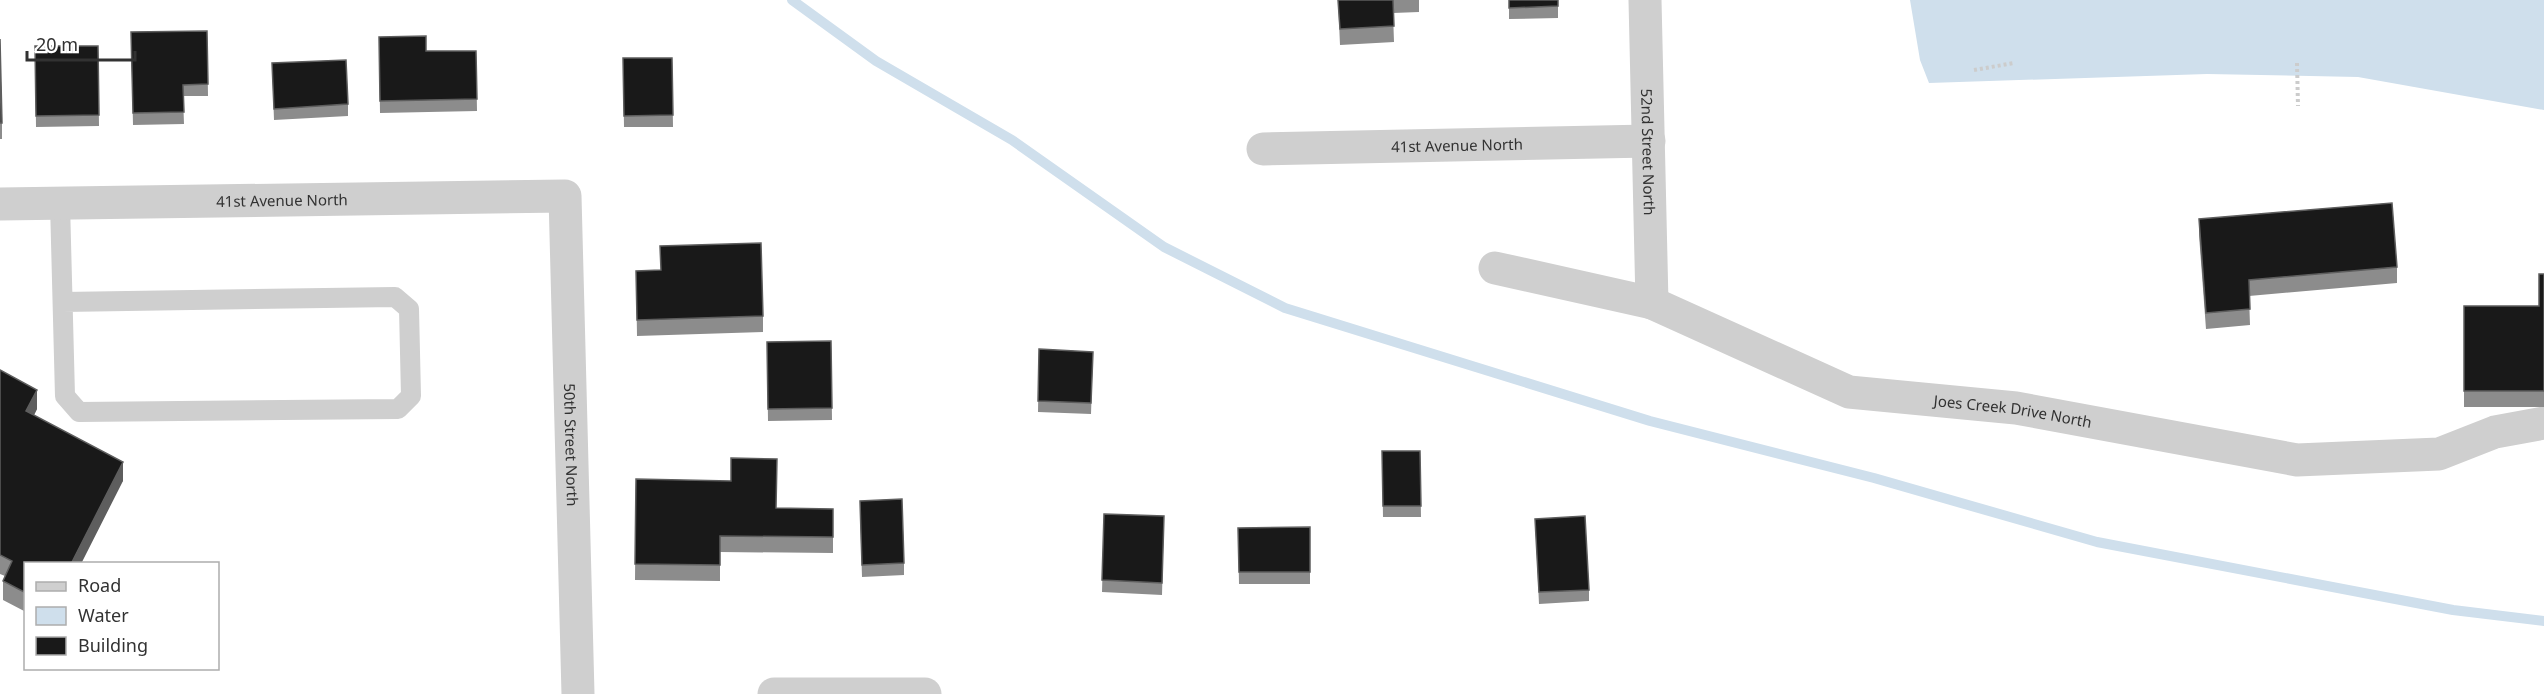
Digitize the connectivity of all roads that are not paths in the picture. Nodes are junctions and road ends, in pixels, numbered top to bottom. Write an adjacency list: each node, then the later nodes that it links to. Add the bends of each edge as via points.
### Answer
1 (1645, 0): 2 (street, 52nd Street North)
2 (1649, 141): 3 (street, 41st Avenue North); 9 (street, 52nd Street North)
3 (1263, 149)
4 (565, 196): 5 (street, 41st Avenue North); 12 (street, 50th Street North)
5 (60, 203): 6 (street, 41st Avenue North); 8 (lane)
6 (0, 204)
7 (1495, 268): 9 (street, Joes Creek Drive North)
8 (63, 302): 8 (lane, via 65,396 79,412 398,409 411,396 409,309 395,297)
9 (1652, 303): 10 (street, Joes Creek Drive North, via 1849,392 2016,408 2296,460 2439,454 2495,432)
10 (2544, 423)
11 (859, 693): 13 (street); 14 (street)
12 (578, 694)
13 (774, 694)
14 (925, 694)

